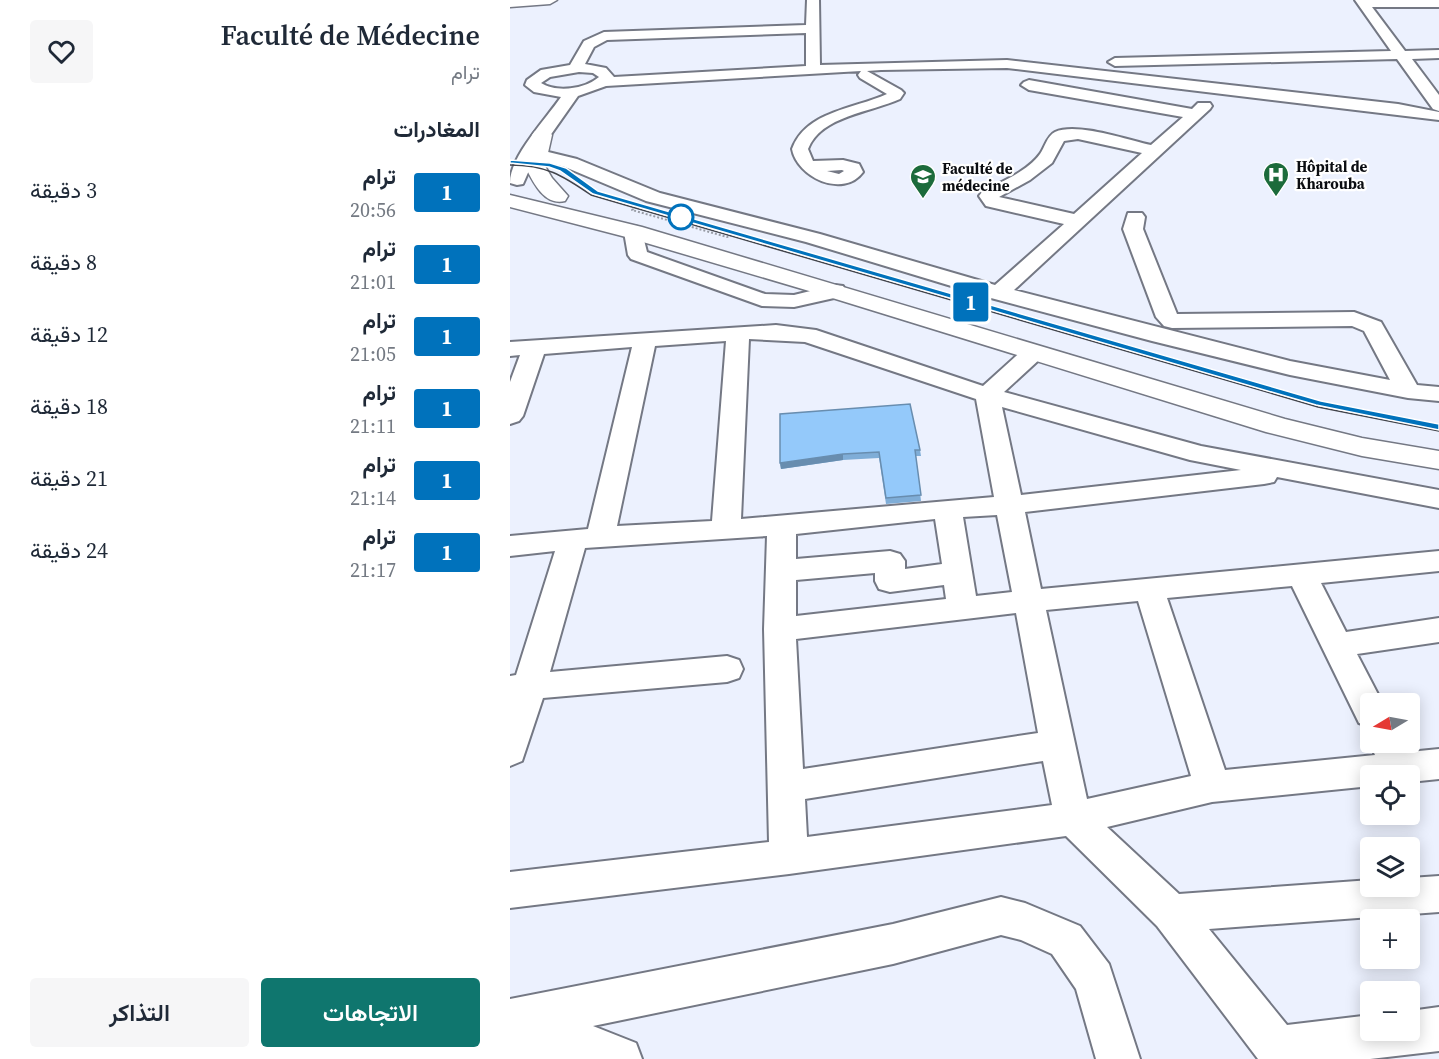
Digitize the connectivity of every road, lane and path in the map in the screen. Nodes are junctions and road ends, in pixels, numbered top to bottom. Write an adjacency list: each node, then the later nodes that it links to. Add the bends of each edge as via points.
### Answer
1 (550, 0): 3 (main road)
2 (1368, 1): 4 (street); 9 (street)
3 (510, 3)
4 (1439, 3)
5 (809, 9): 6 (street)
6 (813, 29): 8 (street, via 604,36); 12 (street, via 806,47)
7 (657, 39): 8 (street)
8 (596, 42): 13 (street, via 599,45)
9 (1410, 54): 10 (street); 14 (street); 15 (street); 21 (street)
10 (1439, 54)
11 (1036, 64): 12 (street, via 955,59); 15 (street); 15 (street); 17 (street, via 931,64); 21 (street, via 1398,109)
12 (813, 67): 17 (street)
13 (582, 68): 17 (street, via 604,72); 18 (street, via 546,73)
14 (1432, 72)
15 (1264, 74): 21 (street)
16 (865, 75): 19 (street)
17 (605, 79): 20 (street)
18 (532, 86): 20 (street); 25 (street, via 551,100)
19 (883, 86): 23 (street, via 978,76 1202,108); 24 (street, via 895,96 825,122 804,140 801,154)
20 (573, 92): 22 (street)
21 (1438, 110)
22 (539, 145): 25 (street, via 522,164); 26 (main road, via 535,166); 31 (street, via 571,163 653,197 813,238)
23 (1154, 151): 29 (street); 29 (street, via 1078,134 1062,135 1046,159 988,196 993,202)
24 (810, 166)
25 (512, 184): 26 (main road)
26 (554, 203): 36 (main road, via 634,232); 42 (main road, via 768,262 1198,390 1366,432)
27 (642, 203): 30 (path, via 632,210 727,237)
28 (1135, 217): 32 (street, via 1133,229 1167,317)
29 (1078, 221): 31 (street)
30 (740, 231)
31 (999, 293): 38 (street, via 1290,368)
32 (1183, 322): 37 (street, via 1345,362); 37 (street, via 1367,322)
33 (738, 333): 34 (street); 40 (street, via 808,335); 51 (street)
34 (645, 339): 35 (street); 52 (street)
35 (522, 348): 41 (street)
36 (1033, 353): 40 (street); 44 (main road, via 1276,426)
37 (1396, 369): 38 (street)
38 (1408, 391): 39 (street)
39 (1439, 394)
40 (987, 395): 43 (street); 48 (street)
41 (511, 412)
42 (1439, 444)
43 (1198, 454): 45 (street); 46 (street)
44 (1439, 460)
45 (1293, 472): 46 (street); 47 (street)
46 (1193, 484): 48 (street)
47 (1439, 499)
48 (1011, 505): 49 (street); 58 (street)
49 (948, 509): 50 (street); 59 (street)
50 (782, 526): 51 (street); 55 (street)
51 (726, 528): 52 (street)
52 (586, 539): 53 (street); 64 (street)
53 (510, 546)
54 (1439, 561): 56 (street)
55 (780, 571): 59 (street, via 890,561 891,581 957,573); 60 (street)
56 (1301, 574): 57 (street); 62 (street)
57 (1149, 589): 58 (street); 71 (street)
58 (1028, 601): 59 (street); 66 (street)
59 (963, 608): 60 (street)
60 (780, 629): 70 (street)
61 (1439, 630): 62 (street)
62 (1337, 645): 65 (street)
63 (727, 669): 64 (street)
64 (520, 688): 67 (street)
65 (1361, 693)
66 (1058, 744): 70 (street); 72 (street)
67 (510, 751)
68 (1392, 755): 69 (street); 71 (street)
69 (1439, 764)
70 (786, 787): 73 (street)
71 (1212, 787): 72 (street)
72 (1073, 819): 73 (street); 76 (street)
73 (789, 857): 74 (street)
74 (510, 890)
75 (1439, 894): 76 (street)
76 (1171, 913): 79 (street)
77 (510, 1021): 82 (street, via 893,944 1001,916 1066,940 1094,979)
78 (1439, 1029): 79 (street)
79 (1281, 1053)
80 (510, 1055): 81 (street, via 592,1047)
81 (620, 1059)
82 (1118, 1059)

